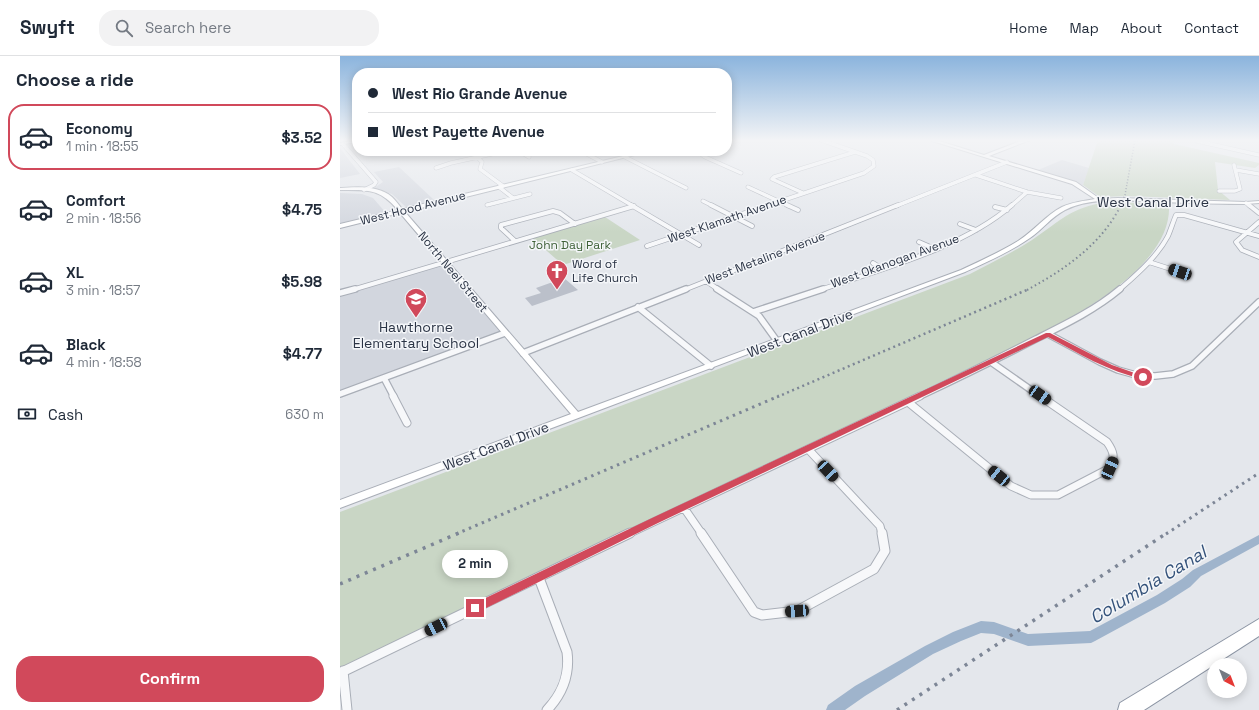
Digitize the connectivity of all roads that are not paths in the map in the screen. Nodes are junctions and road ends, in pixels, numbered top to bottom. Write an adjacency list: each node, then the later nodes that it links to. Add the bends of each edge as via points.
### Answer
1 (1236, 170): 21 (street, via 1239,190)
2 (365, 171): 20 (street, via 376,182)
3 (482, 171): 16 (street)
4 (570, 171): 16 (street, West Hood Avenue)
5 (573, 171): 33 (street)
6 (652, 171): 18 (street)
7 (735, 171): 13 (street)
8 (795, 171): 23 (street, via 772,179)
9 (868, 171): 23 (street, West Klamath Avenue)
10 (987, 171): 15 (street, West Metaline Avenue)
11 (1034, 171): 27 (street, via 1074,183)
12 (1239, 171): 14 (street)
13 (741, 173)
14 (1259, 174)
15 (976, 175): 22 (street); 60 (street, West Metaline Avenue)
16 (500, 187): 25 (street); 37 (street, West Hood Avenue)
17 (748, 187): 29 (street)
18 (686, 188)
19 (340, 189): 20 (street, North Neel Street)
20 (364, 190): 37 (street, North Neel Street, via 385,194)
21 (1220, 191)
22 (1027, 192): 26 (street); 36 (street, West Okanogan Avenue)
23 (803, 193): 29 (street, West Klamath Avenue)
24 (530, 194): 25 (street)
25 (513, 198): 32 (street)
26 (1061, 198)
27 (1099, 200): 31 (street, West Canal Drive); 69 (street, West Canal Drive, via 1058,211 1039,229 1017,244 963,271)
28 (703, 201): 39 (street)
29 (779, 201): 35 (street); 39 (street, West Klamath Avenue)
30 (1259, 202): 31 (street, West Canal Drive)
31 (1246, 204): 38 (street)
32 (487, 205)
33 (634, 206): 41 (street); 47 (street)
34 (995, 207): 36 (street)
35 (798, 210)
36 (1007, 210): 45 (street, West Okanogan Avenue)
37 (401, 211): 43 (street, West Hood Avenue); 55 (street, North Neel Street)
38 (1259, 213)
39 (733, 217): 44 (street); 47 (street, West Klamath Avenue)
40 (1259, 222): 46 (street)
41 (575, 224): 49 (street); 49 (street, via 553,211 501,225)
42 (960, 224): 45 (street)
43 (340, 226)
44 (752, 226)
45 (976, 230): 53 (street, West Okanogan Avenue)
46 (1246, 232): 48 (street); 54 (street, via 1236,244 1242,250); 56 (street, via 1178,214 1168,236)
47 (681, 234): 51 (street); 52 (street, West Klamath Avenue)
48 (1259, 236)
49 (515, 241): 55 (street)
50 (919, 242): 53 (street)
51 (699, 245)
52 (646, 246)
53 (935, 249): 58 (street, West Okanogan Avenue)
54 (1259, 257)
55 (444, 262): 63 (street); 67 (street, North Neel Street)
56 (1149, 262): 59 (street); 68 (street, via 1108,298)
57 (873, 263): 58 (street)
58 (881, 268): 62 (street, West Okanogan Avenue)
59 (1180, 272)
60 (706, 281): 65 (street, West Metaline Avenue); 66 (street)
61 (816, 285): 62 (street)
62 (822, 289): 66 (street, West Okanogan Avenue)
63 (340, 293)
64 (1259, 302): 68 (street, via 1192,366 1182,372 1166,376 1143,377 1121,372)
65 (638, 307): 70 (street, West Metaline Avenue); 72 (street)
66 (753, 312): 69 (street, via 759,316)
67 (506, 333): 70 (street, North Neel Street); 73 (street)
68 (1048, 334): 71 (street)
69 (777, 341): 72 (street, West Canal Drive)
70 (523, 353): 76 (street, North Neel Street)
71 (991, 362): 75 (street); 75 (street, via 1104,439 1113,450 1114,458 1110,468 1058,495 1031,495 1011,486)
72 (711, 366): 76 (street, West Canal Drive)
73 (384, 378): 74 (street); 77 (street)
74 (340, 394)
75 (908, 402): 78 (street)
76 (577, 416): 79 (street, West Canal Drive)
77 (408, 423)
78 (808, 449): 80 (street); 80 (street, via 880,526 885,551 874,568 797,611 762,615 754,612)
79 (340, 504)
80 (684, 508): 81 (street)
81 (539, 578): 83 (street); 85 (street, via 567,652 569,665 564,686 558,698)
82 (1259, 627): 86 (highway)
83 (342, 672): 84 (street)
84 (347, 710)
85 (547, 710)
86 (1127, 710)

